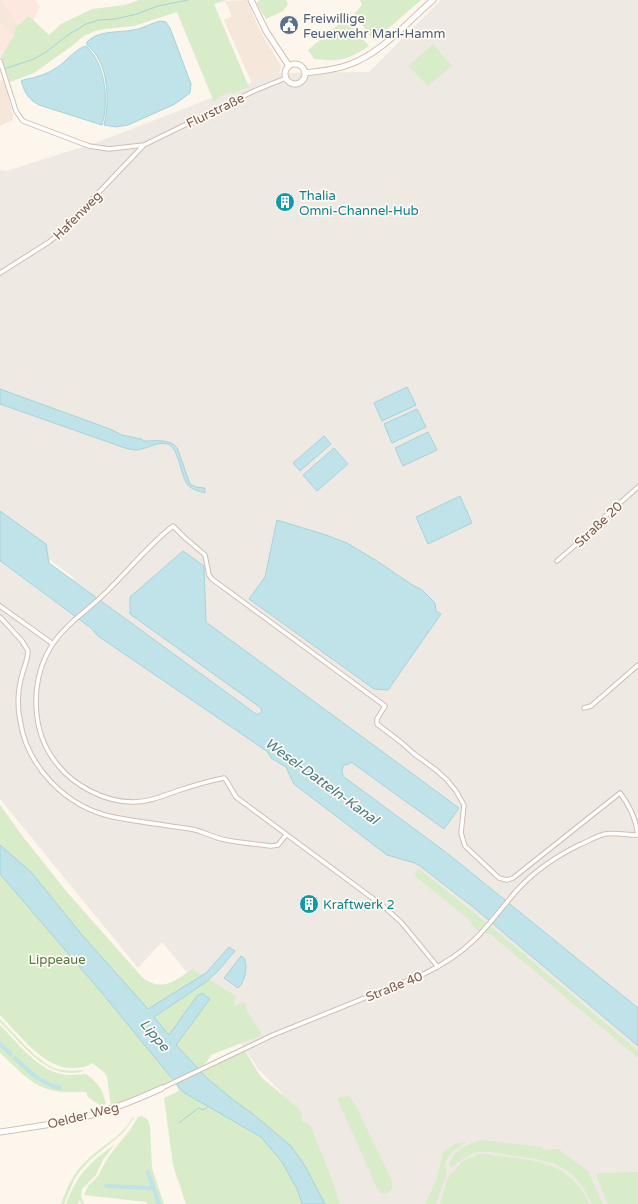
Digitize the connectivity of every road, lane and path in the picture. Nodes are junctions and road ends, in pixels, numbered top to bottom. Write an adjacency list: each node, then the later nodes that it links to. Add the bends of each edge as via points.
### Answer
1 (251, 0): 4 (main road, via 266,31)
2 (433, 0): 5 (main road, via 368,56 346,66)
3 (1, 62): 7 (street, via 16,111 23,121 98,148 116,149)
4 (289, 66): 5 (main road, via 299,65); 6 (main road)
5 (305, 73): 6 (main road, via 304,80 299,84 291,83)
6 (286, 78): 7 (street, Flurstraße)
7 (144, 145): 8 (street, Hafenweg, via 60,233)
8 (0, 273)
9 (638, 486): 10 (street, Straße 20)
10 (557, 561)
11 (0, 606): 13 (street)
12 (0, 617): 16 (street, via 28,651 18,700 24,740 39,768 63,793 81,805 112,817 193,829 225,840 271,846 278,845)
13 (53, 644): 16 (street, via 42,666 38,685 38,722 48,751 73,781 96,793 133,802 157,799 224,778 236,797); 17 (street, via 71,622 101,598 156,540 173,526 205,555 209,576 386,706 377,719 377,724 436,770 452,786 464,805 462,833 465,846 499,878 513,878 620,792 635,819)
14 (638, 665): 15 (street, via 591,706)
15 (584, 708)
16 (286, 835): 18 (street, via 397,918)
17 (638, 835): 18 (street, Straße 40, via 610,834 598,837 555,858 520,887 475,940)
18 (438, 967): 19 (street, Straße 40, via 273,1035)
19 (162, 1088): 20 (main road, Oelder Weg, via 129,1103 75,1119)
20 (0, 1132)

